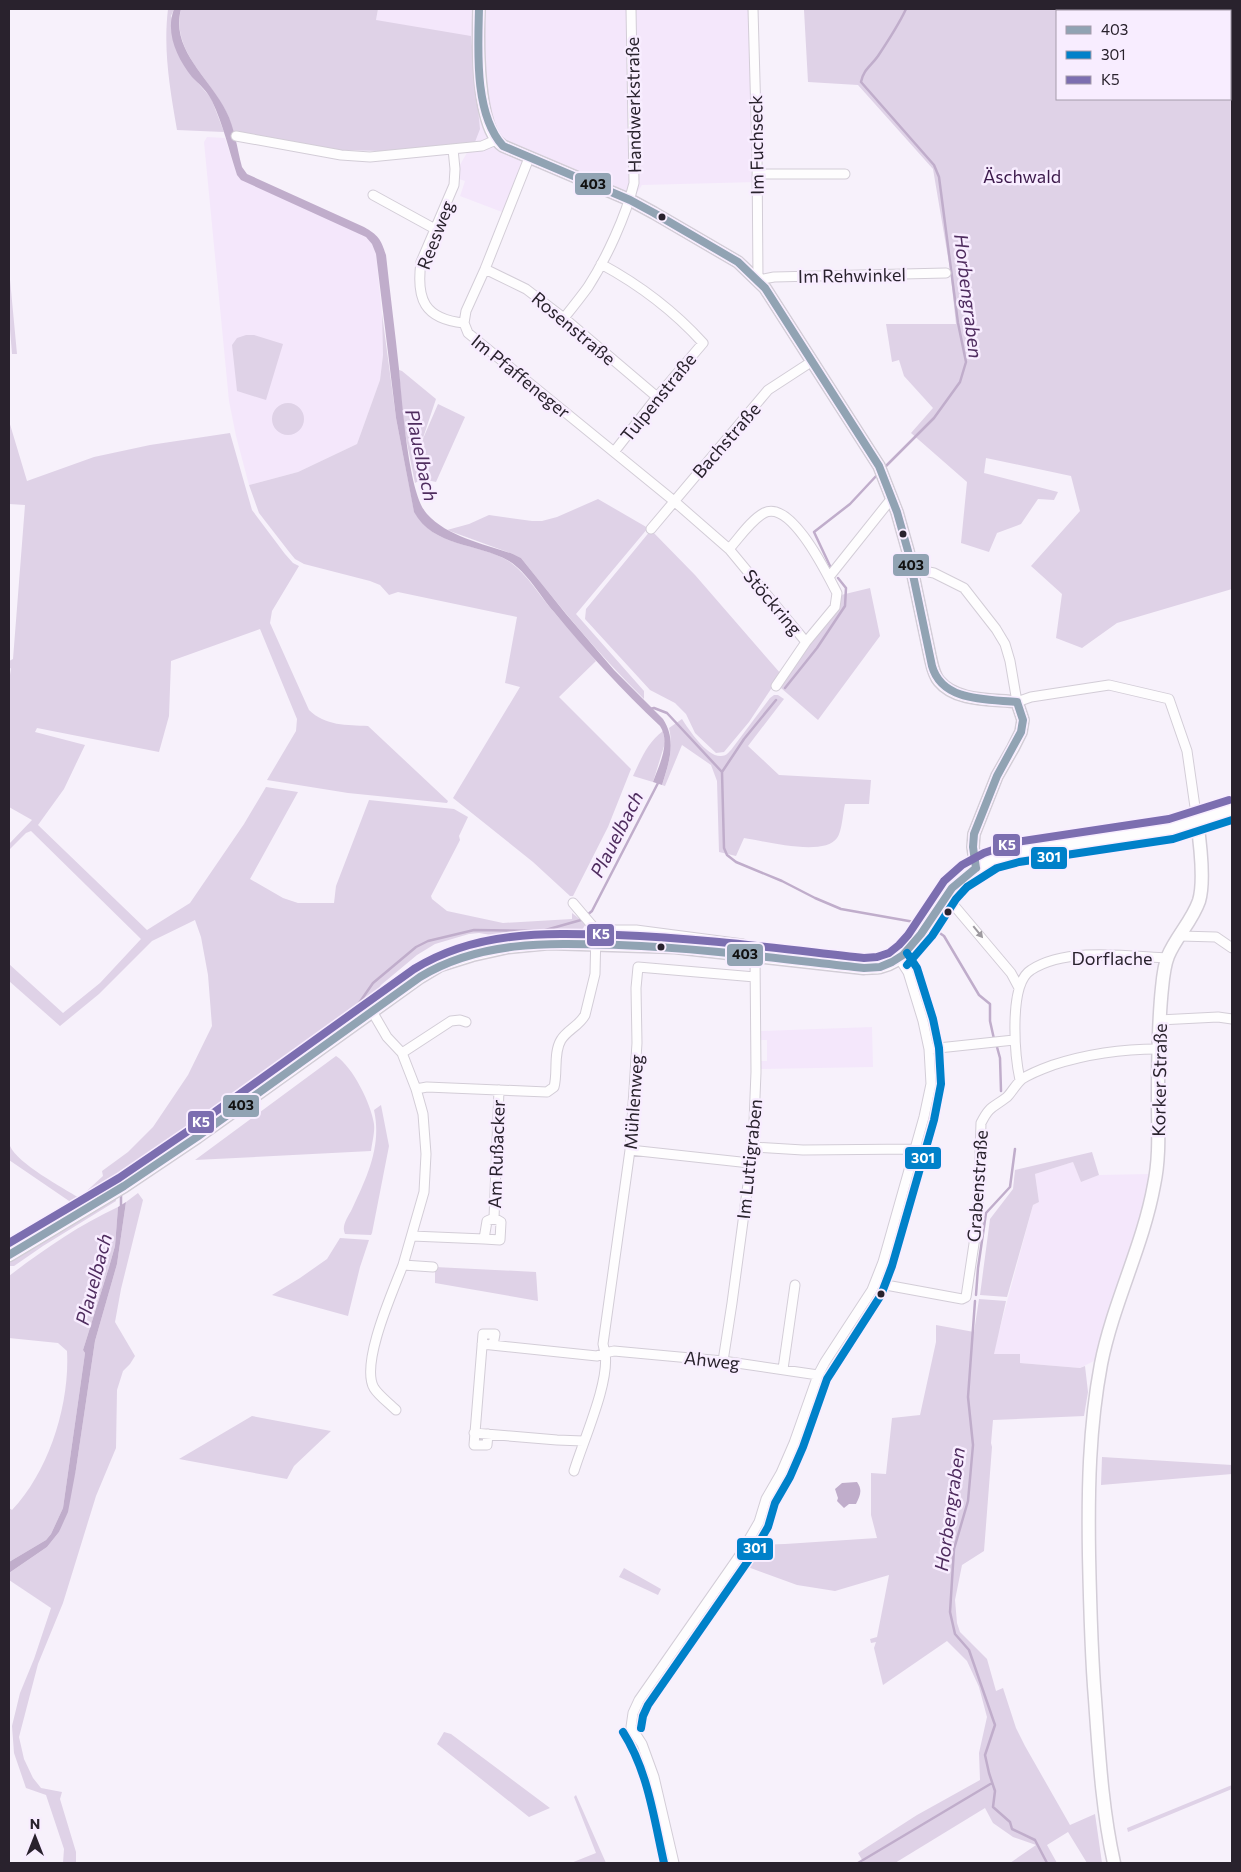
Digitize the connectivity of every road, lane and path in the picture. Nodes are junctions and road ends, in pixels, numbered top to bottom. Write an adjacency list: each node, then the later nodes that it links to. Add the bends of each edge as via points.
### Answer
1 (479, 9): 5 (street, via 479,63 487,121)
2 (631, 9): 11 (street, Handwerkstraße, via 634,183)
3 (753, 9): 8 (street, Im Fuchseck)
4 (236, 136): 6 (street, via 341,155 370,157)
5 (496, 140): 6 (street, via 482,146); 7 (street)
6 (453, 149): 12 (street, Reesweg, via 454,185)
7 (528, 158): 11 (street); 14 (street, Im Pfaffeneger)
8 (757, 174): 9 (street); 16 (street, Im Fuchseck)
9 (845, 174)
10 (373, 195): 12 (street)
11 (630, 200): 13 (street, Handwerkstraße); 16 (street, via 738,262)
12 (435, 229): 18 (street, Reesweg, via 421,262 422,301 434,314 449,322)
13 (601, 264): 17 (street, Handwerkstraße); 20 (street, Tulpenstraße, via 665,308 703,343)
14 (485, 269): 17 (street, Rosenstraße, via 526,289); 18 (street, Im Pfaffeneger, via 466,310)
15 (946, 273): 16 (street, Im Rehwinkel)
16 (758, 280): 19 (street, via 772,297)
17 (564, 318): 20 (street, Rosenstraße)
18 (464, 323): 21 (street, Im Pfaffeneger, via 468,333)
19 (811, 362): 22 (street, via 879,466); 23 (street, Bachstraße, via 768,390)
20 (657, 397): 21 (street, Tulpenstraße)
21 (614, 452): 23 (street, Im Pfaffeneger)
22 (892, 498): 26 (street); 27 (street)
23 (674, 501): 24 (street, Bachstraße); 25 (street, Stöckring)
24 (651, 529)
25 (730, 549): 27 (street, Stöckring, via 758,517 766,512 780,512 803,535); 28 (street, Stöckring)
26 (913, 568): 30 (street, via 934,572 964,588 996,629 1010,660); 30 (street, via 933,671 938,681 963,696)
27 (829, 577): 28 (street, Stöckring, via 838,593 835,606)
28 (806, 642): 29 (street)
29 (776, 686)
30 (1016, 702): 32 (street, via 1109,685 1168,699 1187,751); 33 (street, via 1023,720 1021,732 996,776 974,834 972,847)
31 (1232, 810): 32 (main road)
32 (1196, 821): 33 (main road, via 1171,829 1017,852); 37 (main road, Korker Straße, via 1200,841 1200,898)
33 (976, 868): 34 (main road, via 960,879)
34 (946, 896): 42 (main road); 45 (street, one-way to 45)
35 (573, 903): 36 (street)
36 (593, 927): 38 (street, Am Rußacker); 40 (street, via 743,944)
37 (1180, 936): 39 (street, via 1216,937); 43 (main road, Korker Straße)
38 (596, 944): 40 (main road, via 666,946); 48 (main road, via 549,942 470,955 427,973); 58 (street, Am Rußacker, via 595,974 585,1015 559,1043 554,1087 547,1092)
39 (1232, 948)
40 (741, 955): 41 (main road)
41 (755, 956): 42 (main road, via 864,968 879,967); 46 (street, Im Luttigraben)
42 (899, 958): 53 (street, via 915,993)
43 (1167, 958): 44 (street, Dorflache, via 1076,956 1056,959); 50 (main road, Korker Straße)
44 (1030, 970): 45 (street, Dorflache); 47 (street)
45 (1011, 972): 47 (street)
46 (755, 977): 59 (street, Im Luttigraben); 61 (street, Mühlenweg, via 638,967)
47 (1019, 988): 52 (street)
48 (373, 1013): 55 (street, via 387,1037); 66 (main road, via 197,1137)
49 (1232, 1019): 50 (street)
50 (1159, 1020): 54 (main road, Korker Straße)
51 (466, 1022): 55 (street, via 451,1021)
52 (1014, 1040): 53 (street); 56 (street)
53 (929, 1049): 60 (street, via 931,1084)
54 (1158, 1049): 56 (street, Grabenstraße, via 1081,1056 1033,1072); 79 (main road, Korker Straße, via 1154,1187 1138,1248 1104,1350 1092,1415 1090,1638 1101,1781)
55 (402, 1053): 57 (street)
56 (1020, 1080): 69 (street, Grabenstraße, via 1007,1096 992,1106 981,1123 978,1217 966,1297 962,1299)
57 (416, 1089): 58 (street, Am Rußacker); 64 (street, via 423,1114 426,1154 424,1192)
58 (499, 1090): 63 (street, Am Rußacker)
59 (753, 1148): 60 (street); 62 (street, Im Luttigraben)
60 (915, 1149): 69 (street)
61 (630, 1150): 62 (street); 71 (street, Mühlenweg)
62 (750, 1163): 72 (street, Im Luttigraben)
63 (494, 1218): 65 (street, Am Rußacker, via 487,1221); 65 (street, Am Rußacker, via 500,1222 500,1240)
64 (412, 1236): 65 (street); 67 (street)
65 (484, 1239)
66 (9, 1255)
67 (403, 1265): 68 (street); 75 (street, via 379,1330 370,1367 374,1387)
68 (433, 1267)
69 (874, 1284): 74 (street)
70 (795, 1285): 73 (street)
71 (604, 1353): 72 (street, Ahweg, via 614,1351); 76 (street, Mühlenweg, via 604,1380); 76 (street, Ahweg, via 597,1356 482,1344 474,1433)
72 (722, 1361): 73 (street, Ahweg)
73 (783, 1369): 74 (street, Ahweg)
74 (818, 1375): 78 (street, via 794,1443 766,1499 759,1522 633,1713 631,1727 642,1744 654,1777)
75 (396, 1410)
76 (583, 1441): 77 (street, Mühlenweg)
77 (574, 1471)
78 (674, 1863)
79 (1114, 1863)

